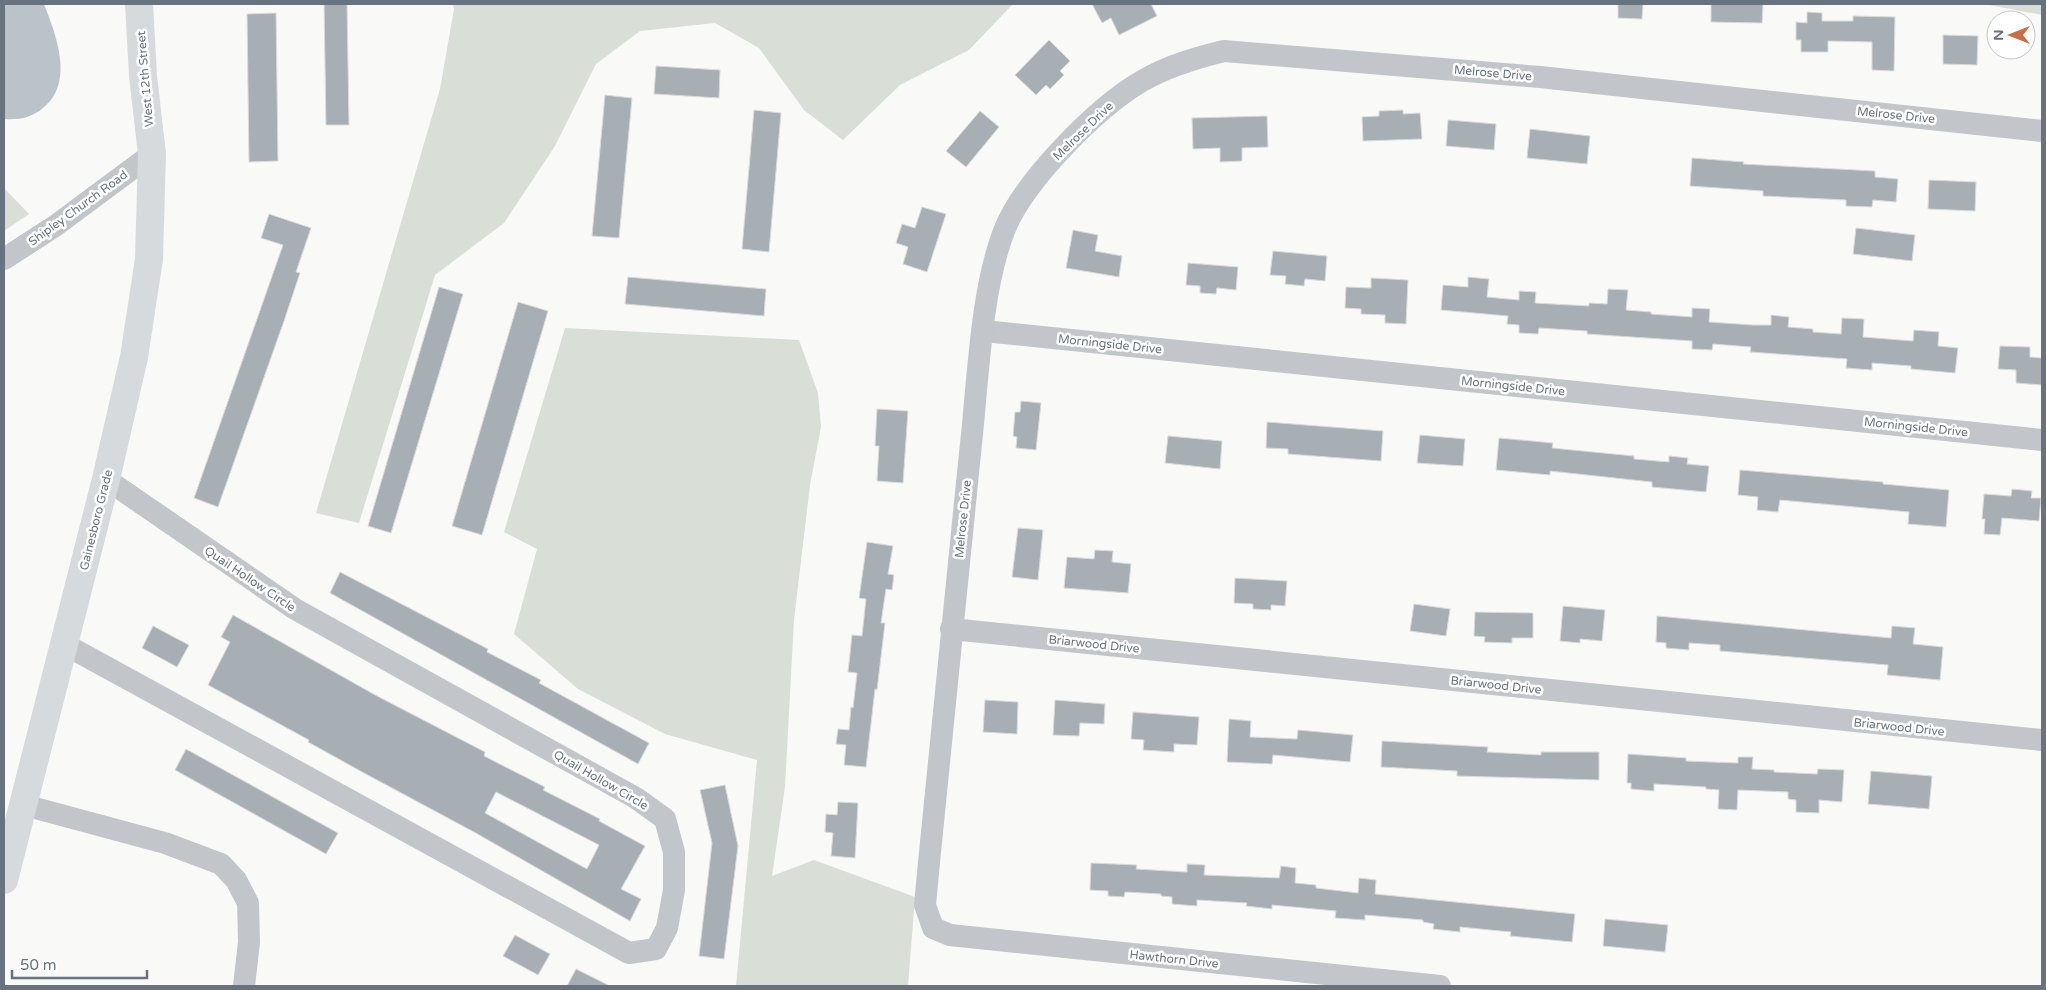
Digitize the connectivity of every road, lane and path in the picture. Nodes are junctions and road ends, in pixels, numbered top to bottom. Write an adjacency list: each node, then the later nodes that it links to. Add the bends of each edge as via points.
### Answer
1 (140, 4): 3 (main road, West 12th Street, via 143,76)
2 (2042, 131): 5 (street, Melrose Drive, via 1540,77 1224,51 1182,62 1141,81 1104,108 1043,171 1023,197 1005,230 991,278)
3 (152, 154): 4 (street, Shipley Church Road, via 56,226); 7 (main road, Gainesboro Grade, via 149,259 134,357)
4 (4, 259)
5 (984, 331): 6 (street, Morningside Drive); 8 (street, Melrose Drive)
6 (2042, 440)
7 (106, 480): 9 (main road, Gainesboro Grade); 9 (street, Quail Hollow Circle, via 295,609 636,798 665,819 674,852 674,890 667,928 656,949 629,953)
8 (951, 629): 10 (street, Briarwood Drive); 13 (street, Melrose Drive)
9 (64, 644): 11 (main road, Gainesboro Grade)
10 (2042, 740)
11 (24, 805): 12 (main road, Gainesboro Grade); 14 (street, via 166,843 221,864 236,880 248,903 249,942)
12 (4, 880)
13 (925, 905): 15 (street, Hawthorn Drive, via 933,928 950,935)
14 (244, 986)
15 (1440, 986)

